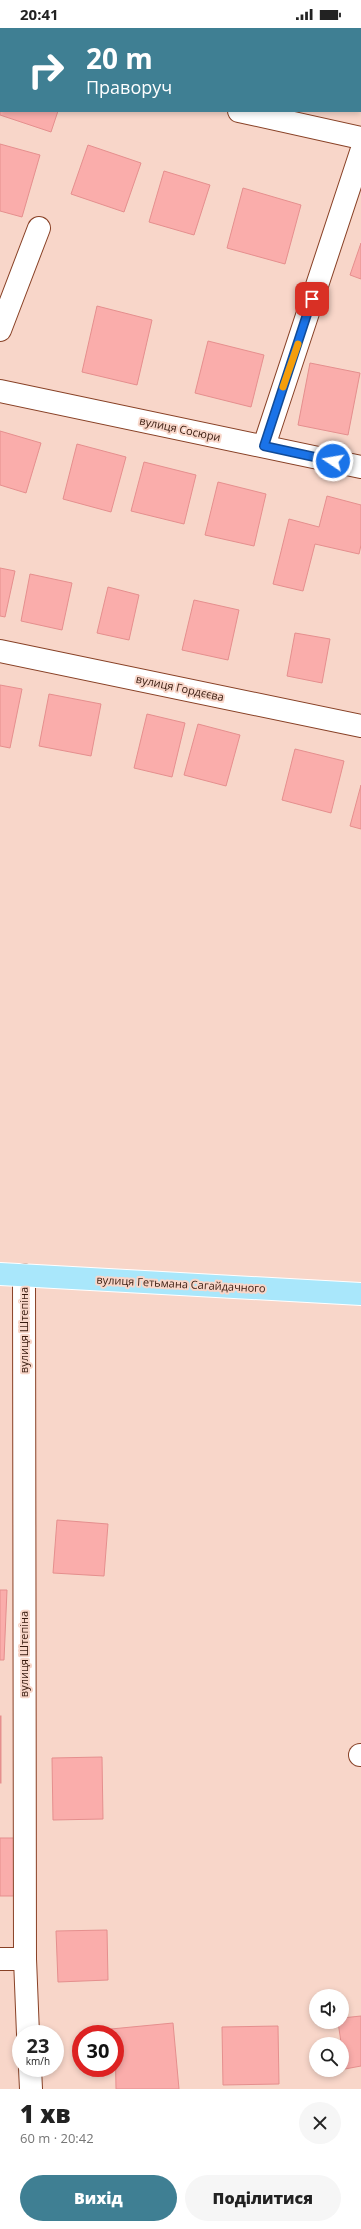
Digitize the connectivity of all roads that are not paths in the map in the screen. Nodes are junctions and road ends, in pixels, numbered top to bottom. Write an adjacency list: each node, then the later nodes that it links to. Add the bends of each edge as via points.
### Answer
1 (244, 112): 2 (street)
2 (361, 138)
3 (361, 152): 7 (street)
4 (38, 228): 5 (street)
5 (0, 330)
6 (0, 391): 7 (street, вулиця Сосюри)
7 (264, 446): 8 (street, вулиця Сосюри)
8 (361, 467)
9 (0, 651): 10 (street, вулиця Гордєєва)
10 (361, 726)
11 (0, 1274): 12 (main road, вулиця Гетьмана Сагайдачного)
12 (24, 1275): 13 (main road, вулиця Гетьмана Сагайдачного); 15 (street, вулиця Штепіна)
13 (361, 1294)
14 (0, 1958): 15 (street)
15 (25, 1959): 16 (street, вулиця Штепіна)
16 (28, 2025)
17 (30, 2077): 18 (street)
18 (31, 2089)

